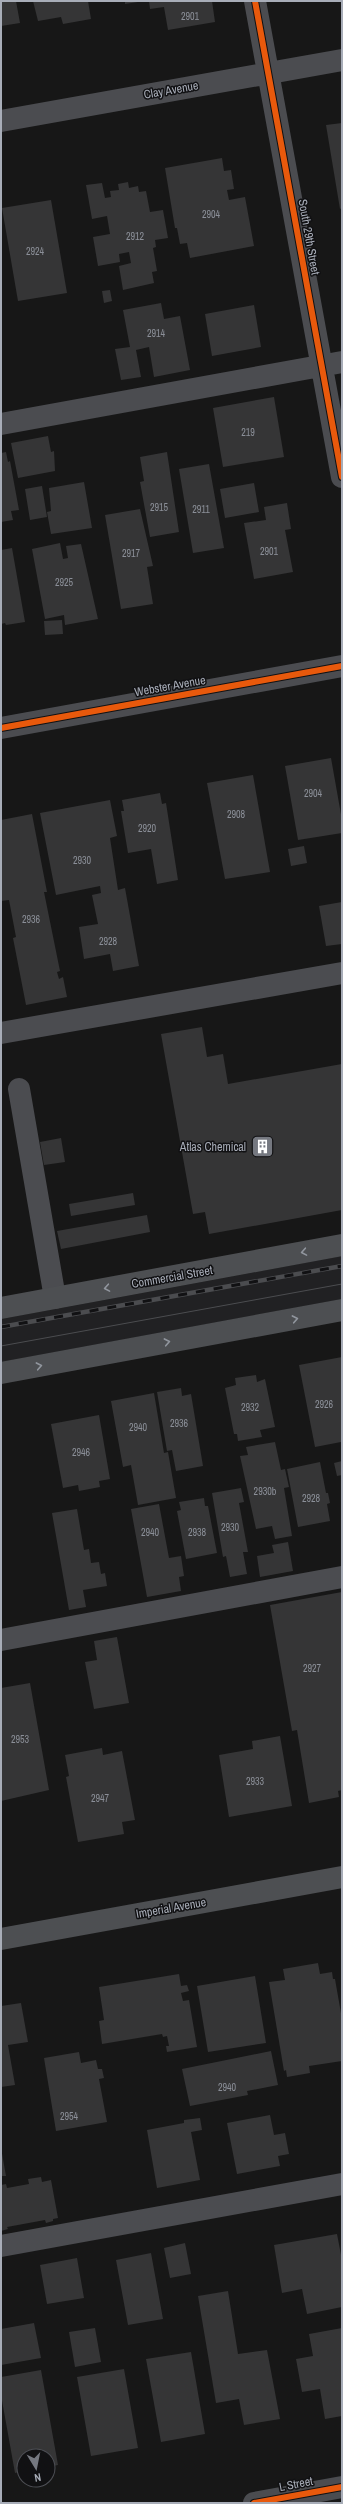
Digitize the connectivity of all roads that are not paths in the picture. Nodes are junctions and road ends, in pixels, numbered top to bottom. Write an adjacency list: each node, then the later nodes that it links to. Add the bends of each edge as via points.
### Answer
1 (255, 1): 3 (street, South 29th Street)
2 (342, 60): 3 (street, Clay Avenue)
3 (268, 73): 4 (street, Clay Avenue); 5 (street, South 29th Street)
4 (1, 122)
5 (332, 364): 6 (street); 7 (street, South 29th Street)
6 (1, 424)
7 (342, 477)
8 (342, 666): 9 (street, Webster Avenue)
9 (1, 728)
10 (342, 973): 11 (street)
11 (1, 1033)
12 (19, 1089): 14 (street)
13 (342, 1245): 14 (main road, Commercial Street, one-way to 14)
14 (56, 1298): 15 (main road, Commercial Street)
15 (1, 1308)
16 (342, 1310): 17 (main road, one-way to 16)
17 (1, 1373)
18 (342, 1577): 19 (street)
19 (1, 1640)
20 (342, 1876): 21 (main road, Imperial Avenue)
21 (1, 1939)
22 (342, 2184): 23 (street)
23 (1, 2246)
24 (342, 2487): 25 (street, L Street)
25 (254, 2503)

